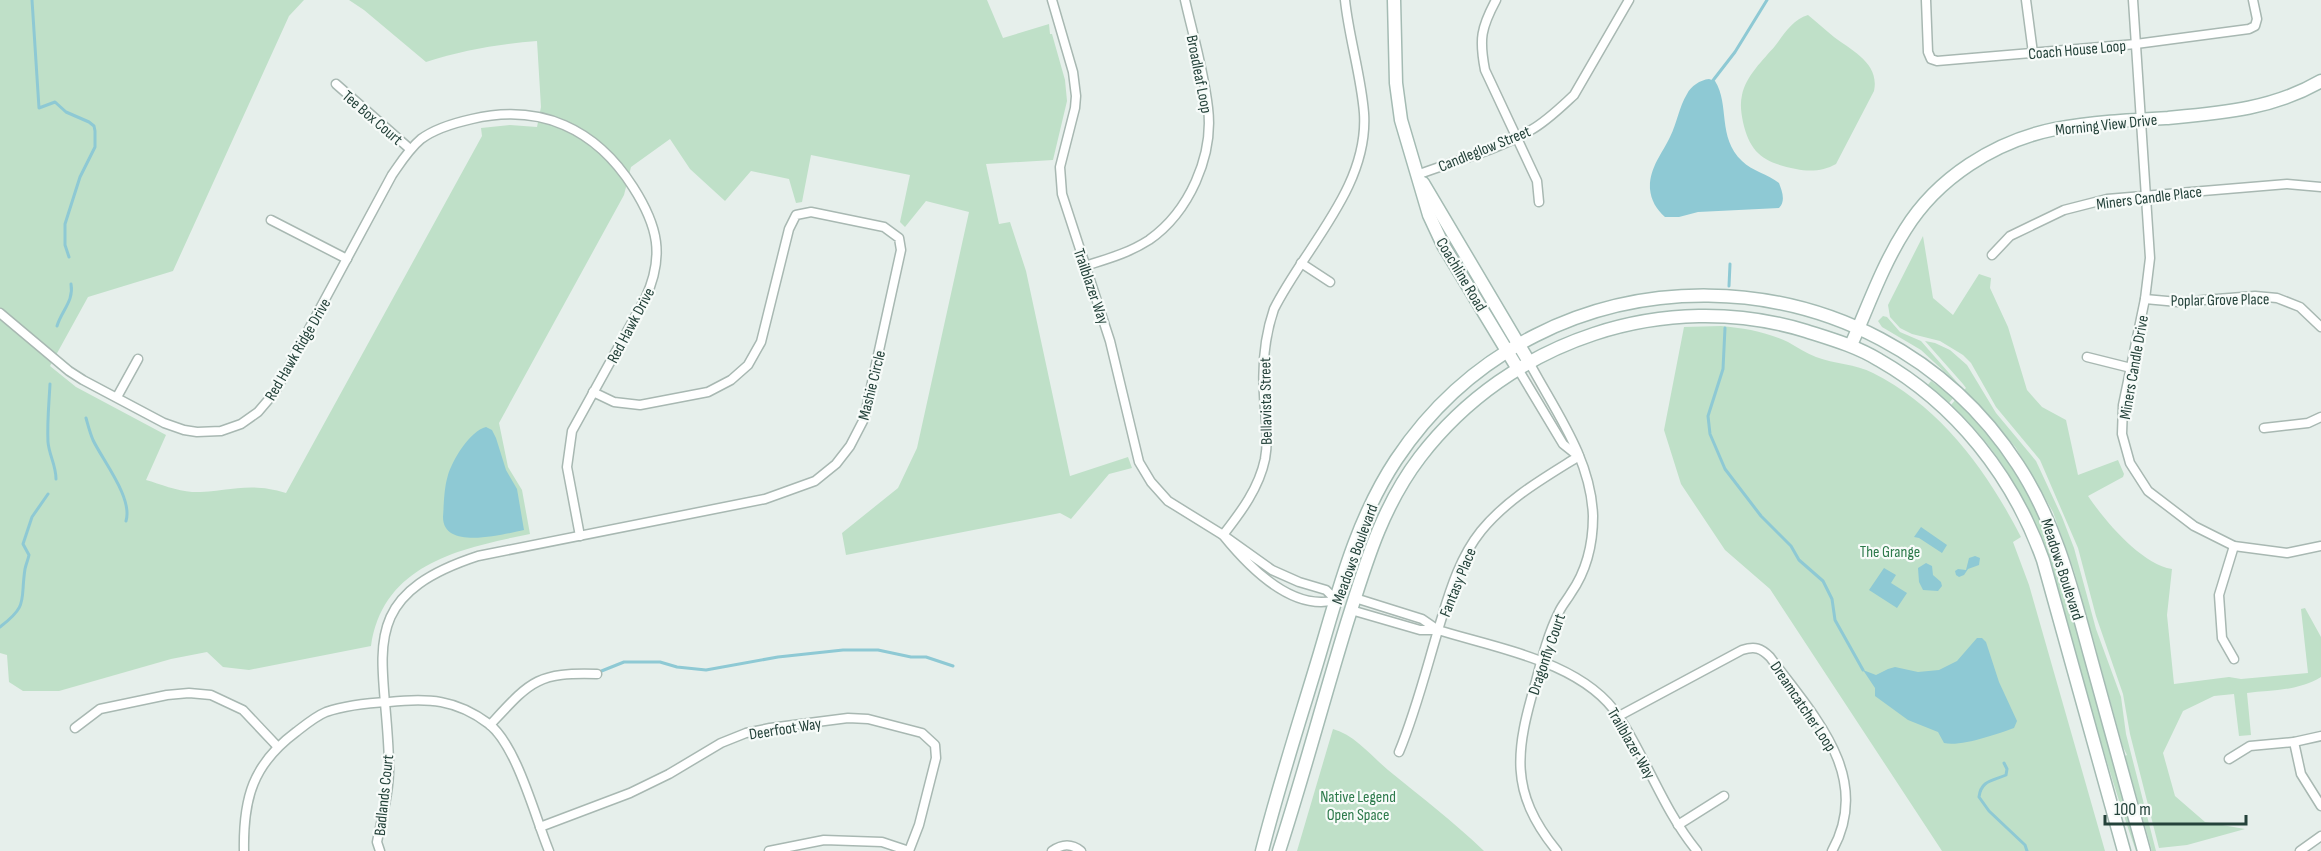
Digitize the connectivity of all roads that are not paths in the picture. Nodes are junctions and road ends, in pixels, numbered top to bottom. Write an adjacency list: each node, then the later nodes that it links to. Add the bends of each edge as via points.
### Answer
1 (1052, 0): 26 (street, Trailblazer Way, via 1076,96 1060,167 1061,187)
2 (1185, 0): 26 (street, Broadleaf Loop, via 1209,109 1205,158 1188,195 1167,224 1136,248)
3 (1345, 0): 25 (street, Bellavista Street, via 1364,113 1361,152 1348,189)
4 (1394, 0): 18 (main road, Coachline Road, via 1398,100 1405,139)
5 (1496, 0): 16 (street, via 1483,23 1482,54 1485,70)
6 (1629, 0): 16 (street, Candleglow Street, via 1574,94 1532,130)
7 (1926, 0): 12 (street, Coach House Loop, via 1931,59)
8 (2026, 0): 12 (street)
9 (2133, 0): 11 (street, Miners Candle Drive)
10 (2253, 0): 11 (street, Coach House Loop, via 2255,27)
11 (2136, 44): 12 (street, Coach House Loop); 15 (street, Miners Candle Drive)
12 (2033, 53)
13 (2321, 81): 15 (main road, Morning View Drive, via 2287,98 2254,108)
14 (336, 84): 17 (street, Tee Box Court)
15 (2140, 120): 20 (street, Miners Candle Drive); 30 (main road, Morning View Drive, via 2075,125 2035,134 1995,149 1958,172 1929,198 1905,229)
16 (1516, 138): 18 (street, Candleglow Street); 21 (street, via 1537,181)
17 (410, 149): 24 (street, Red Hawk Ridge Drive); 40 (street, Red Hawk Drive, via 449,124 495,115 526,115 583,134 624,173 653,225 658,251 656,266 645,299)
18 (1418, 175): 32 (main road, Coachline Road); 34 (main road, Coachline Road, via 1436,230)
19 (2321, 187): 20 (street, Miners Candle Place, via 2287,184)
20 (2146, 194): 23 (street, Miners Candle Place, via 2064,210 2010,236); 28 (street, Miners Candle Drive, via 2150,258)
21 (1539, 202)
22 (271, 220): 24 (street)
23 (1992, 255)
24 (347, 259): 41 (street, Red Hawk Ridge Drive, via 275,392 241,424 221,431 184,430)
25 (1301, 263): 27 (street); 45 (street, Bellavista Street, via 1274,309 1263,352 1268,430 1264,461 1248,500)
26 (1085, 266): 45 (street, Trailblazer Way, via 1116,363 1139,462 1168,501)
27 (1330, 282)
28 (2145, 299): 31 (street, Poplar Grove Place, via 2178,302 2277,298 2300,307); 38 (street, Miners Candle Drive)
29 (0, 313): 41 (street, Red Hawk Ridge Drive, via 69,371)
30 (1859, 327): 32 (main road, Meadows Boulevard, via 1769,301 1692,295 1599,310); 33 (main road, Morning View Drive); 83 (main road, Meadows Boulevard, via 1925,367 1974,409 2014,459 2039,502 2067,570)
31 (2321, 327)
32 (1519, 345): 34 (main road, Meadows Boulevard); 37 (main road, Coachline Road)
33 (1851, 345): 37 (main road, Meadows Boulevard, via 1766,321 1693,315 1595,332); 82 (main road, Meadows Boulevard, via 1913,383 1960,423 2002,477 2021,511 2045,568)
34 (1507, 352): 39 (main road, Coachline Road); 49 (main road, Meadows Boulevard, via 1446,399 1396,460 1359,528)
35 (2087, 357): 38 (street)
36 (138, 358): 41 (street)
37 (1529, 362): 39 (main road, Meadows Boulevard); 44 (street, Dragonfly Court)
38 (2131, 368): 47 (street, Miners Candle Drive, via 2122,434 2130,463 2148,491 2194,526)
39 (1518, 369): 44 (street, via 1563,444); 50 (main road, Meadows Boulevard, via 1473,401 1421,456 1395,493 1369,550)
40 (593, 392): 46 (street, Red Hawk Drive, via 572,431 567,456); 46 (street, Mashie Circle, via 614,402 640,405 708,392 731,380 748,365 761,342 789,229 796,215 811,212 884,227 899,237 901,250 864,419 836,464 815,481 765,499)
41 (117, 397)
42 (2321, 417): 43 (street, via 2308,423)
43 (2264, 428)
44 (1579, 456): 51 (street, Fantasy Place, via 1514,498 1480,532 1461,564); 53 (street, Dragonfly Court, via 1593,515 1590,547 1580,579 1552,626)
45 (1222, 535): 49 (street, Trailblazer Way, via 1272,570 1326,590); 49 (street, Trailblazer Way, via 1246,564 1278,588 1323,604)
46 (580, 536): 56 (street, Mashie Circle, via 478,556 449,566 410,589 384,632)
47 (2234, 546): 48 (street, Miners Candle Drive, via 2287,553); 52 (street, via 2219,595 2222,638)
48 (2321, 546)
49 (1336, 600): 55 (main road, via 1343,612 1326,673); 77 (main road, Meadows Boulevard)
50 (1353, 604): 51 (street, Trailblazer Way, via 1420,630); 55 (main road, Meadows Boulevard)
51 (1438, 630): 53 (street, Trailblazer Way); 63 (street, Fantasy Place)
52 (2234, 658)
53 (1541, 662): 57 (street, Trailblazer Way, via 1588,685); 79 (street, Dragonfly Court, via 1520,740 1520,772 1532,813)
54 (597, 674): 58 (street, via 567,673 534,682)
55 (1326, 691): 78 (main road, Meadows Boulevard)
56 (386, 702): 58 (street, via 426,699 449,703); 62 (street, via 324,712); 71 (street, Badlands Court, via 389,767 377,842)
57 (1619, 716): 67 (street, Trailblazer Way); 81 (street, Dreamcatcher Loop, via 1742,650 1760,648 1822,727 1841,764 1845,811)
58 (490, 725): 68 (street, via 516,764)
59 (75, 728): 62 (street, via 100,709 189,693 211,695 243,710)
60 (2321, 736): 61 (street)
61 (2294, 742): 64 (street, via 2250,746); 66 (street, via 2301,774)
62 (277, 746): 70 (street, via 260,767 251,789 245,812)
63 (1400, 752)
64 (2229, 759)
65 (1724, 796): 67 (street)
66 (2321, 806)
67 (1678, 825): 80 (street, Trailblazer Way)
68 (540, 827): 72 (street); 74 (street, Deerfoot Way, via 630,793 720,743 746,733 867,718 922,733 934,745 936,758)
69 (2321, 836): 84 (street)
70 (244, 851)
71 (380, 851)
72 (549, 851)
73 (769, 851): 74 (street, via 824,840 882,842)
74 (909, 851)
75 (1052, 851): 76 (street, via 1070,844)
76 (1081, 851)
77 (1262, 851)
78 (1279, 851)
79 (1557, 851)
80 (1697, 851)
81 (1832, 851)
82 (2124, 851)
83 (2144, 851)
84 (2300, 851)

